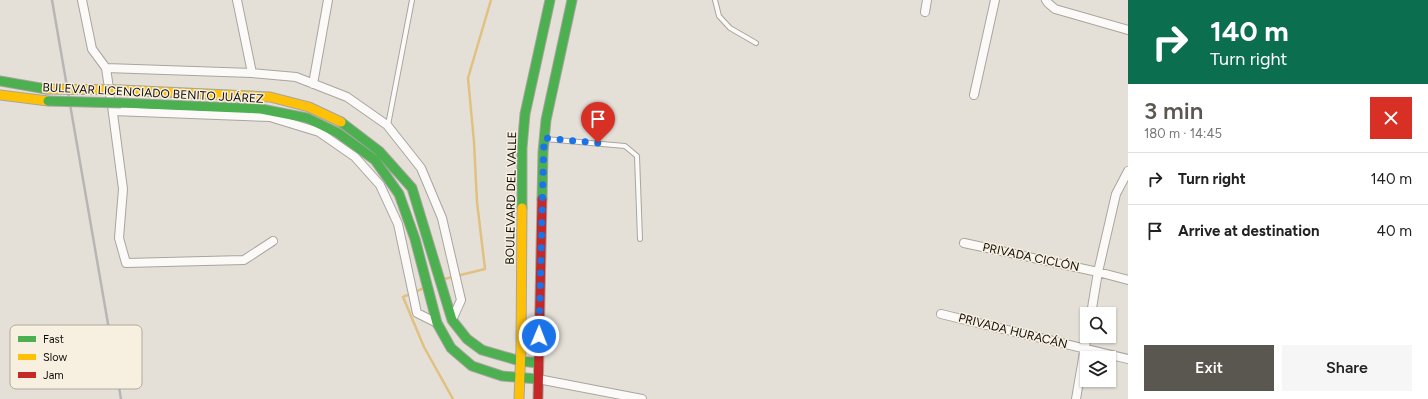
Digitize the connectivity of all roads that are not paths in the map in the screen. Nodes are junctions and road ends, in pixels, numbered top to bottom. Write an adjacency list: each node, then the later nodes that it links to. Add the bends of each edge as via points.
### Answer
1 (82, 0): 14 (street, via 92,49)
2 (237, 0): 15 (street)
3 (328, 0): 17 (street)
4 (412, 0): 21 (lane)
5 (550, 0): 36 (street, BOULEVARD DEL VALLE, via 525,114 522,148)
6 (572, 0): 22 (street)
7 (715, 0): 13 (lane, via 719,16 730,28)
8 (927, 0): 11 (street)
9 (995, 0): 19 (street)
10 (1046, 0): 12 (street, via 1055,9)
11 (924, 12)
12 (1128, 30)
13 (756, 43)
14 (106, 68): 15 (street); 20 (street)
15 (252, 73): 17 (street, via 296,77)
16 (0, 81): 31 (street, BULEVAR LICENCIADO BENITO JUÁREZ, bridge, via 46,89 270,97 309,106 344,122 379,151 412,188)
17 (313, 84): 21 (street, via 347,97)
18 (0, 95): 32 (street, BULEVAR LICENCIADO BENITO JUÁREZ, bridge, via 48,101 261,109 307,118 338,133 374,160 399,194 415,240)
19 (974, 95)
20 (113, 111): 25 (street, via 123,189 119,238 126,263 244,260); 32 (street, via 270,117 319,132 356,157 380,184 398,224 417,313)
21 (387, 125): 31 (street, via 421,168 442,218 461,300)
22 (544, 138): 24 (lane, via 625,146 637,156); 37 (street)
23 (1128, 172): 27 (street, via 1116,194)
24 (640, 239)
25 (273, 241)
26 (964, 243): 27 (street, PRIVADA CICLÓN)
27 (1098, 272): 28 (street, PRIVADA CICLÓN); 29 (street)
28 (1128, 280)
29 (1092, 307)
30 (941, 314): 34 (street, PRIVADA HURACÁN)
31 (452, 320): 36 (street, BULEVAR LICENCIADO BENITO JUÁREZ, via 467,339 482,350)
32 (437, 323): 38 (street, BULEVAR LICENCIADO BENITO JUÁREZ, via 451,348 472,366 502,376)
33 (1086, 343): 34 (street)
34 (1085, 349): 35 (street, PRIVADA HURACÁN); 43 (street)
35 (1128, 359)
36 (520, 361): 37 (street, BULEVAR LICENCIADO BENITO JUÁREZ); 38 (street, BOULEVARD DEL VALLE)
37 (538, 363): 39 (street)
38 (520, 377): 39 (street, BULEVAR LICENCIADO BENITO JUÁREZ); 40 (street, BOULEVARD DEL VALLE)
39 (538, 379): 41 (street); 42 (street)
40 (519, 399)
41 (538, 399)
42 (642, 399)
43 (1076, 399)

